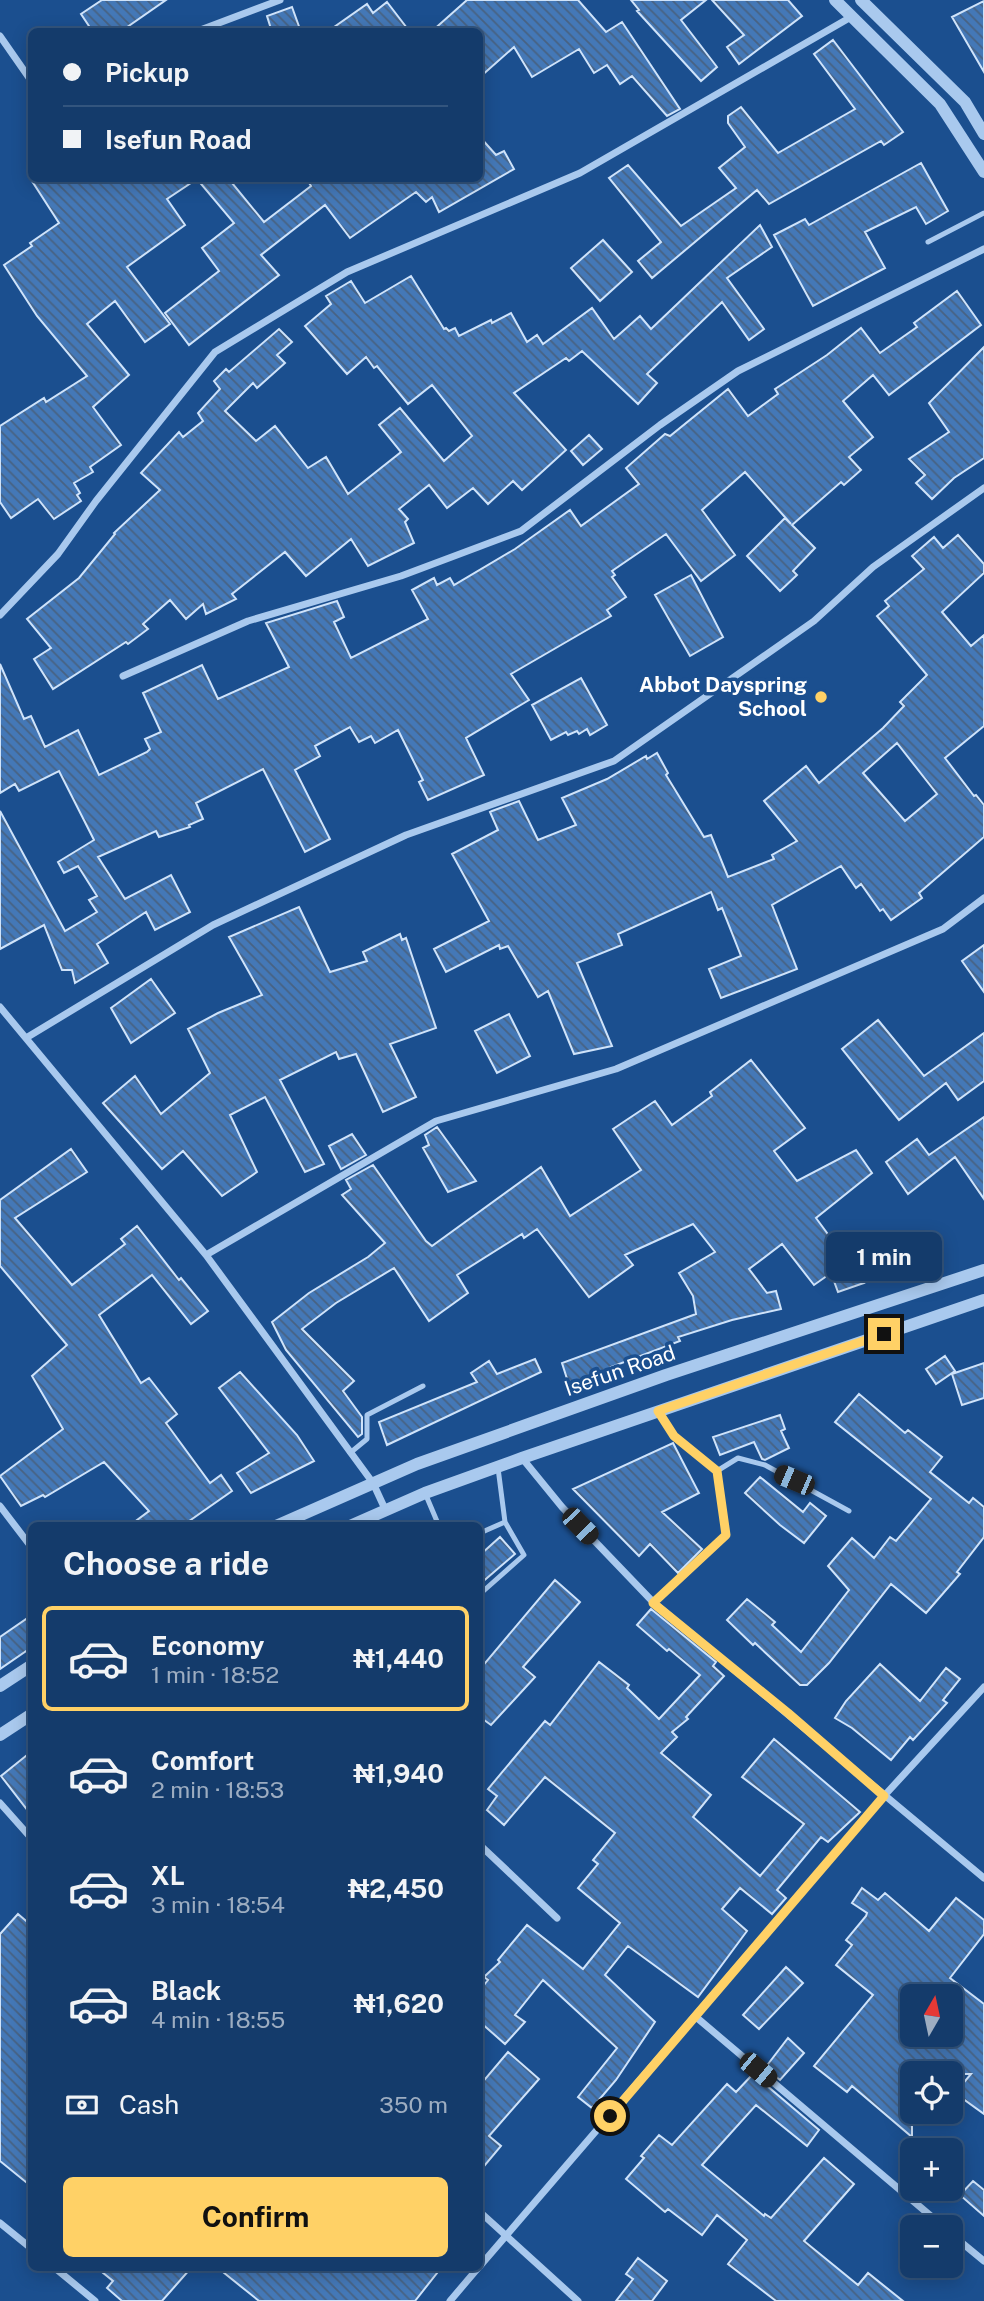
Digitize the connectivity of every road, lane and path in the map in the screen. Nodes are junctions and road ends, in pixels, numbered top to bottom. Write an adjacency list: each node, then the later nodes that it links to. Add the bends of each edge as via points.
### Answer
1 (280, 0): 5 (street)
2 (835, 0): 4 (street)
3 (861, 0): 8 (street, via 965,102)
4 (851, 17): 9 (street, via 940,104); 14 (street, via 580,173 347,272 215,352 58,554)
5 (206, 28)
6 (0, 36): 7 (street)
7 (28, 76)
8 (984, 134)
9 (984, 172)
10 (984, 213): 11 (lane)
11 (928, 242)
12 (984, 249): 15 (street, via 738,371 522,531 401,576 248,621)
13 (984, 488): 18 (street, via 873,567 814,621 614,761 406,835 213,925)
14 (0, 615)
15 (123, 676)
16 (984, 898): 19 (street, via 943,929 616,1069 436,1121)
17 (0, 1007): 18 (street)
18 (26, 1038): 19 (street)
19 (206, 1255): 24 (street)
20 (984, 1270): 28 (street, Isefun Road, via 666,1375)
21 (984, 1300): 23 (street)
22 (423, 1386): 24 (lane, via 367,1415 367,1439)
23 (658, 1411): 25 (street); 27 (lane, via 674,1436)
24 (350, 1452): 28 (street)
25 (522, 1458): 26 (street); 40 (street)
26 (498, 1468): 29 (street); 36 (lane)
27 (717, 1471): 32 (lane, via 738,1458 765,1465); 40 (lane, via 726,1535)
28 (373, 1483): 31 (street); 33 (street, Isefun Road)
29 (425, 1493): 31 (street); 35 (lane)
30 (0, 1506): 38 (street)
31 (385, 1509): 34 (street)
32 (849, 1511)
33 (285, 1522)
34 (358, 1522)
35 (437, 1522)
36 (505, 1522): 37 (lane); 39 (lane, via 524,1555)
37 (483, 1532)
38 (28, 1543)
39 (483, 1591)
40 (653, 1603): 46 (street)
41 (28, 1668): 42 (street)
42 (0, 1686)
43 (984, 1687): 46 (street)
44 (28, 1717): 45 (street)
45 (0, 1735)
46 (884, 1796): 50 (street); 52 (street)
47 (0, 1803): 48 (street)
48 (28, 1834)
49 (483, 1848): 51 (street)
50 (984, 1878)
51 (557, 1918)
52 (696, 2017): 53 (street); 56 (street)
53 (930, 2215)
54 (483, 2216): 56 (street)
55 (0, 2222): 58 (street)
56 (506, 2235): 60 (street); 65 (street)
57 (963, 2243): 59 (street)
58 (28, 2246)
59 (984, 2261)
60 (483, 2262)
61 (59, 2271): 63 (street)
62 (476, 2271): 64 (street)
63 (95, 2301)
64 (450, 2301)
65 (578, 2301)

